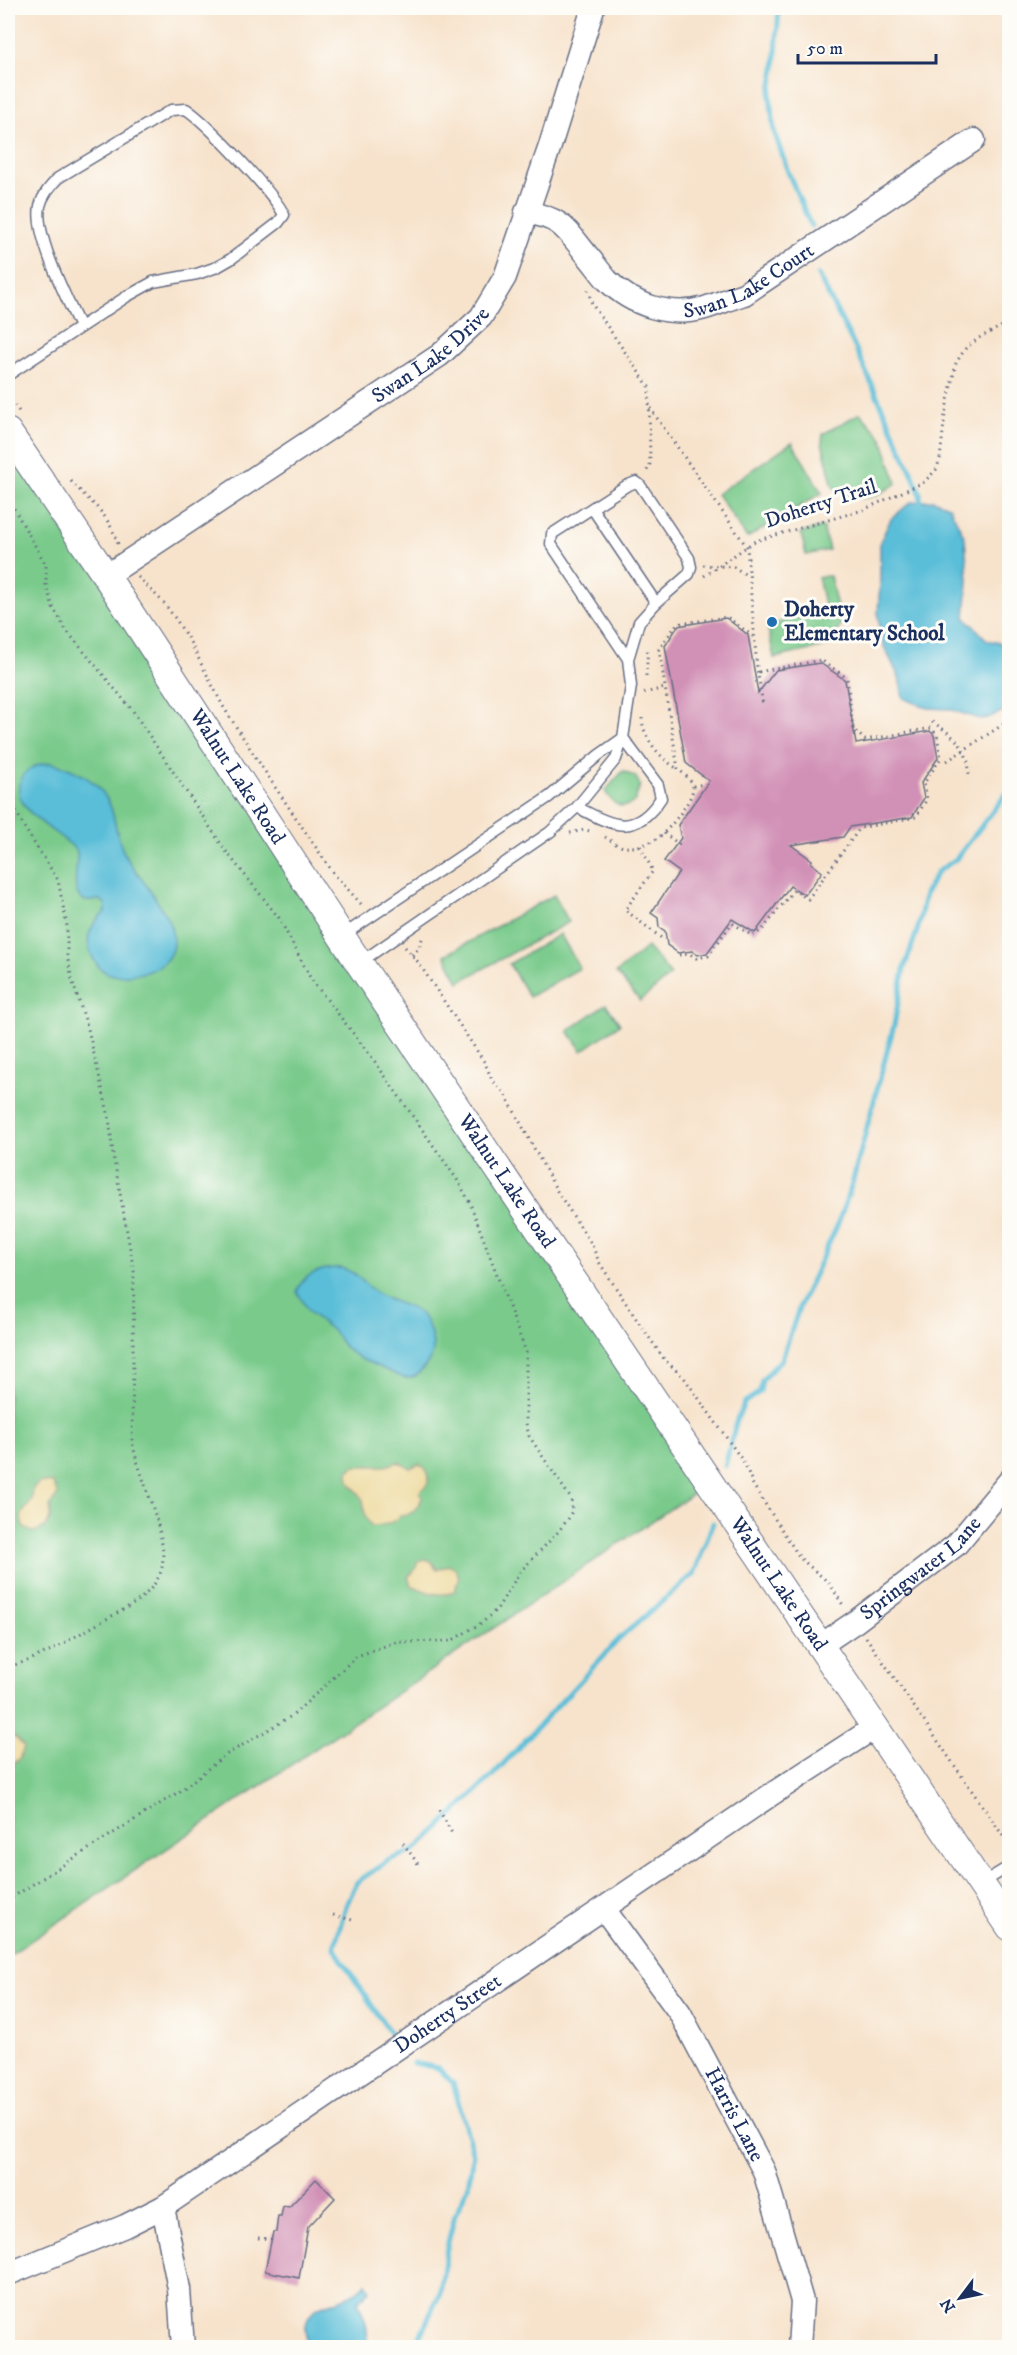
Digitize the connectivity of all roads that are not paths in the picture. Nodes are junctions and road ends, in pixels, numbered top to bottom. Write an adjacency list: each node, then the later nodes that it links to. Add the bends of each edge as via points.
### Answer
1 (593, 8): 3 (street, Swan Lake Drive)
2 (974, 140): 3 (street, Swan Lake Court, via 744,294 703,309 653,308 629,297 608,281 563,225 548,216)
3 (526, 212): 8 (street, Swan Lake Drive, via 505,277 481,317 440,355)
4 (80, 327): 4 (lane, via 153,282 197,274 231,260 284,215 271,195 186,109 171,110 57,178 46,191 39,222 52,265); 5 (lane)
5 (8, 375)
6 (8, 432): 8 (street, Walnut Lake Road)
7 (592, 508): 9 (lane); 9 (lane, via 626,486 636,482 640,485 691,565 688,574); 10 (lane, via 552,534 551,544)
8 (106, 576): 13 (street, Walnut Lake Road)
9 (656, 603): 10 (lane, via 639,622)
10 (628, 659): 11 (lane, via 631,687)
11 (623, 738): 12 (lane, via 616,759); 12 (lane, via 658,785 661,798 653,810 646,819 620,824); 13 (lane, via 549,797)
12 (577, 807): 14 (lane, via 550,832)
13 (342, 936): 14 (street, Walnut Lake Road)
14 (359, 963): 16 (street, Walnut Lake Road)
15 (1010, 1480): 16 (street, Springwater Lane, via 956,1545)
16 (820, 1645): 17 (street, Walnut Lake Road)
17 (874, 1728): 19 (street, Walnut Lake Road); 20 (street, Doherty Street)
18 (1010, 1866): 19 (lane)
19 (980, 1883): 21 (street, Walnut Lake Road)
20 (604, 1909): 22 (street, Doherty Street); 25 (street, Harris Lane, via 680,2013 764,2171 802,2301)
21 (1010, 1927)
22 (163, 2207): 23 (street, Doherty Street); 24 (street, via 179,2289)
23 (8, 2274)
24 (183, 2348)
25 (800, 2348)

